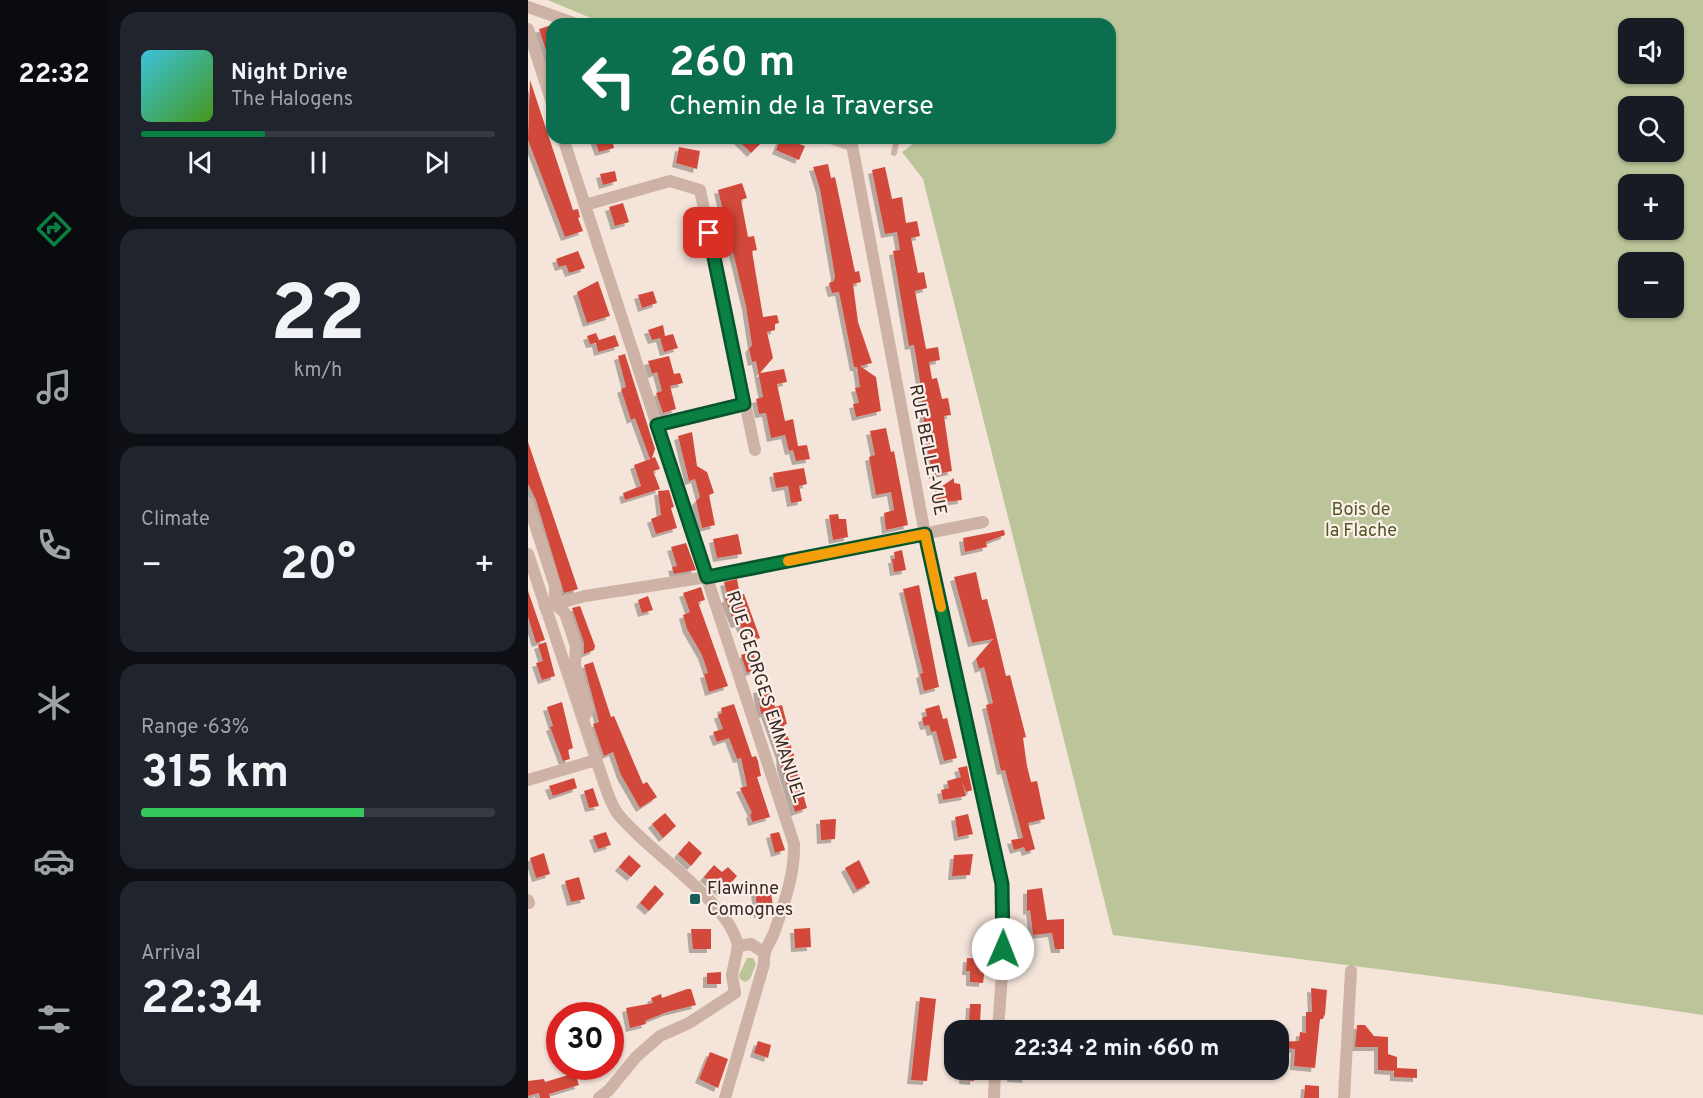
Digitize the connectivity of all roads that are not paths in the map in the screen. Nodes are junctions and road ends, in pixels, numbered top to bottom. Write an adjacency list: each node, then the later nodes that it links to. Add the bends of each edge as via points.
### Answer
1 (528, 7): 2 (street)
2 (559, 18)
3 (528, 29): 4 (street)
4 (546, 84)
5 (565, 144): 9 (street, RUE GEORGES EMMANUEL)
6 (849, 144): 15 (street, RUE BELLE-VUE)
7 (896, 144): 8 (lane)
8 (894, 153)
9 (585, 205): 10 (street, via 670,181 700,190); 11 (street, RUE GEORGES EMMANUEL)
10 (744, 404): 11 (street); 12 (street)
11 (657, 425): 17 (street, RUE GEORGES EMMANUEL)
12 (755, 450)
13 (528, 503): 19 (street, via 555,586)
14 (983, 522): 15 (street)
15 (925, 534): 17 (street); 27 (street, RUE BELLE-VUE, via 1002,884 1005,931)
16 (528, 554): 18 (street)
17 (707, 577): 19 (street); 23 (street, RUE GEORGES EMMANUEL, via 794,844 795,864 779,918)
18 (534, 594): 19 (street)
19 (550, 605): 20 (street, via 565,613 576,646 576,669 588,705 583,720)
20 (596, 760): 21 (street); 22 (street, via 616,812 719,910 735,930)
21 (528, 780)
22 (738, 946): 23 (street, via 751,944); 25 (street, via 732,975)
23 (763, 952): 26 (street, RUE GEORGES EMMANUEL, via 764,964)
24 (1351, 971): 32 (street)
25 (735, 993): 26 (street); 29 (street, via 689,1023 660,1036)
26 (753, 995): 30 (street, RUE GEORGES EMMANUEL)
27 (999, 1020)
28 (994, 1080): 31 (street)
29 (599, 1098)
30 (724, 1098)
31 (993, 1098)
32 (1344, 1098)

